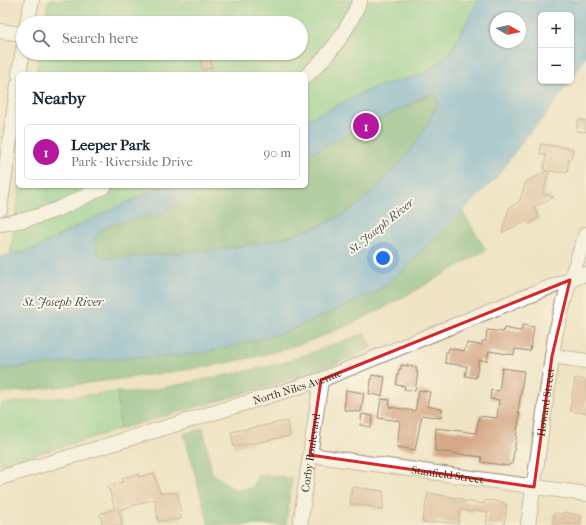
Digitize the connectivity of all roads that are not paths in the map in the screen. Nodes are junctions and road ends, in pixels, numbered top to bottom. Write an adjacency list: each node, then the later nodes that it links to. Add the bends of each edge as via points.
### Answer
1 (32, 0): 3 (street)
2 (360, 0): 8 (street, via 353,19 341,39 328,56)
3 (29, 16)
4 (0, 31): 5 (street)
5 (16, 33)
6 (21, 60): 7 (street)
7 (19, 72)
8 (308, 74)
9 (16, 98): 11 (street)
10 (101, 188): 12 (street, via 71,205 34,219)
11 (0, 209)
12 (0, 224)
13 (586, 234): 15 (street, Howard Street)
14 (586, 274): 15 (street, North Niles Avenue)
15 (570, 280): 16 (street, Howard Street, via 561,308); 18 (street, North Niles Avenue)
16 (552, 356): 17 (street); 21 (street, Howard Street)
17 (586, 361)
18 (321, 380): 19 (street, Corby Boulevard); 20 (street, North Niles Avenue)
19 (310, 455): 21 (street, Stanfield Street); 23 (street, Corby Boulevard)
20 (0, 478)
21 (534, 487): 22 (street, Stanfield Street); 24 (street, Howard Street)
22 (586, 494)
23 (300, 525)
24 (528, 525)

